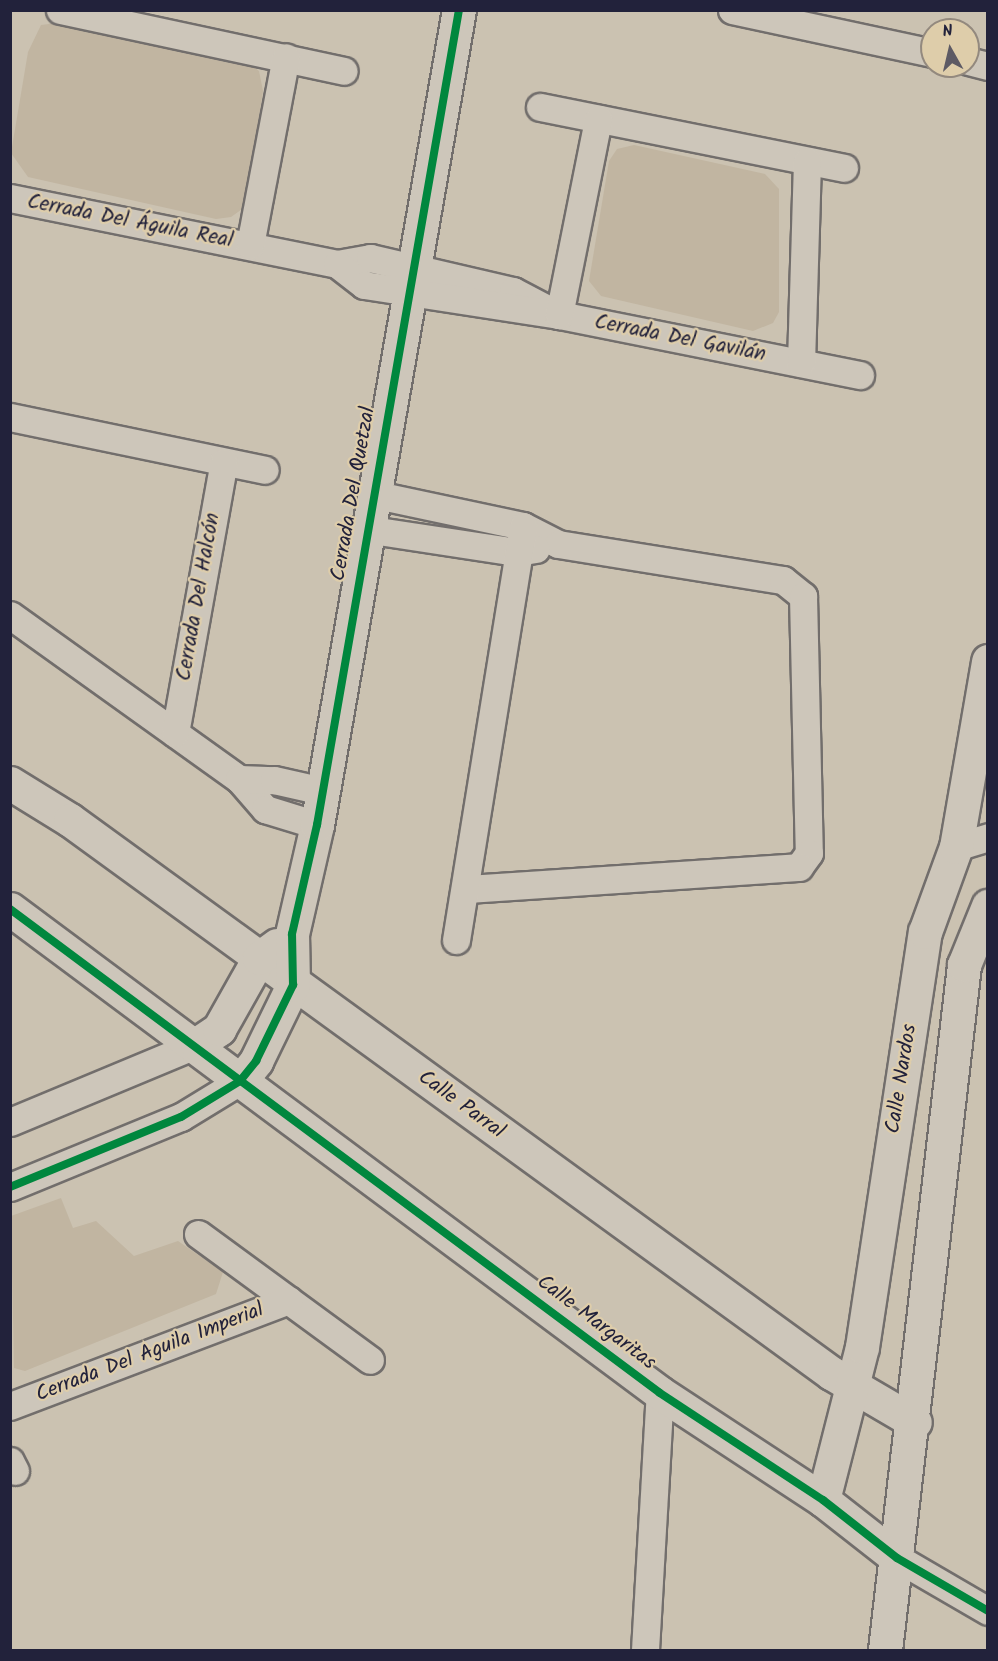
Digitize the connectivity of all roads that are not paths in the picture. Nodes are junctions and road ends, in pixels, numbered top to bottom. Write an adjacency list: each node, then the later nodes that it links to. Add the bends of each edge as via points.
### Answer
1 (60, 10): 5 (street)
2 (459, 10): 13 (street, Cerrada Del Quetzal)
3 (732, 10): 4 (street)
4 (920, 50)
5 (286, 57): 6 (street); 12 (street, Cerrada Del Águila Real)
6 (344, 71)
7 (540, 106): 8 (street)
8 (598, 119): 9 (street); 14 (street)
9 (807, 161): 10 (street); 15 (street)
10 (844, 168)
11 (10, 198): 12 (street, Cerrada Del Águila Real)
12 (250, 245): 13 (street, Cerrada Del Águila Real, via 337,264 364,285)
13 (411, 280): 14 (street, Cerrada Del Gavilán); 20 (street, Cerrada Del Quetzal)
14 (559, 315): 15 (street, Cerrada Del Gavilán)
15 (801, 363): 16 (street, Cerrada Del Gavilán)
16 (860, 375)
17 (10, 417): 18 (street)
18 (224, 462): 19 (street); 27 (street, Cerrada Del Halcón)
19 (265, 470)
20 (372, 494): 21 (street); 22 (street, Cerrada Del Quetzal)
21 (522, 526): 23 (street); 24 (street)
22 (365, 529): 24 (street); 30 (street, Cerrada Del Quetzal)
23 (558, 544): 24 (street); 34 (street, via 783,580 800,589 805,607 809,853 799,867)
24 (517, 552): 34 (street)
25 (10, 615): 27 (street)
26 (987, 661): 33 (street, Calle Nardos)
27 (175, 733): 28 (street)
28 (239, 779): 30 (street, via 274,780); 31 (street, via 265,809)
29 (10, 783): 39 (street, Calle Parral)
30 (323, 791): 31 (street, Cerrada Del Quetzal)
31 (317, 825): 37 (street, Cerrada Del Quetzal)
32 (987, 837): 33 (street)
33 (956, 847): 47 (street, Calle Nardos, via 925,932)
34 (466, 889): 38 (street)
35 (987, 906): 53 (street, via 964,965)
36 (10, 909): 41 (street, Calle Margaritas)
37 (292, 934): 39 (street); 40 (street, Cerrada Del Quetzal)
38 (456, 940)
39 (260, 958): 40 (street, Calle Parral); 41 (street, via 219,1029)
40 (293, 985): 42 (street, via 256,1061); 48 (street, Calle Parral)
41 (196, 1044): 42 (street, Calle Margaritas); 43 (street)
42 (240, 1081): 44 (street, via 181,1117); 51 (street, Calle Margaritas)
43 (10, 1122)
44 (10, 1187)
45 (198, 1234): 46 (street, Cerrada Del Aguila Imperial)
46 (289, 1300): 49 (street, Cerrada Del Aguila Imperial); 52 (street, Cerrada Del Aguila Imperial)
47 (864, 1334): 48 (street, via 834,1355); 50 (street, Calle Nardos)
48 (814, 1359): 50 (street, Calle Parral)
49 (370, 1360)
50 (852, 1389): 53 (street, Calle Parral); 54 (street, Calle Nardos)
51 (660, 1393): 54 (street, Calle Margaritas); 57 (street, Calle Margaritas)
52 (10, 1406)
53 (915, 1422): 55 (street)
54 (823, 1500): 55 (street, Calle Margaritas)
55 (897, 1558): 56 (street, Calle Margaritas); 58 (street)
56 (987, 1611)
57 (645, 1650)
58 (885, 1650)

